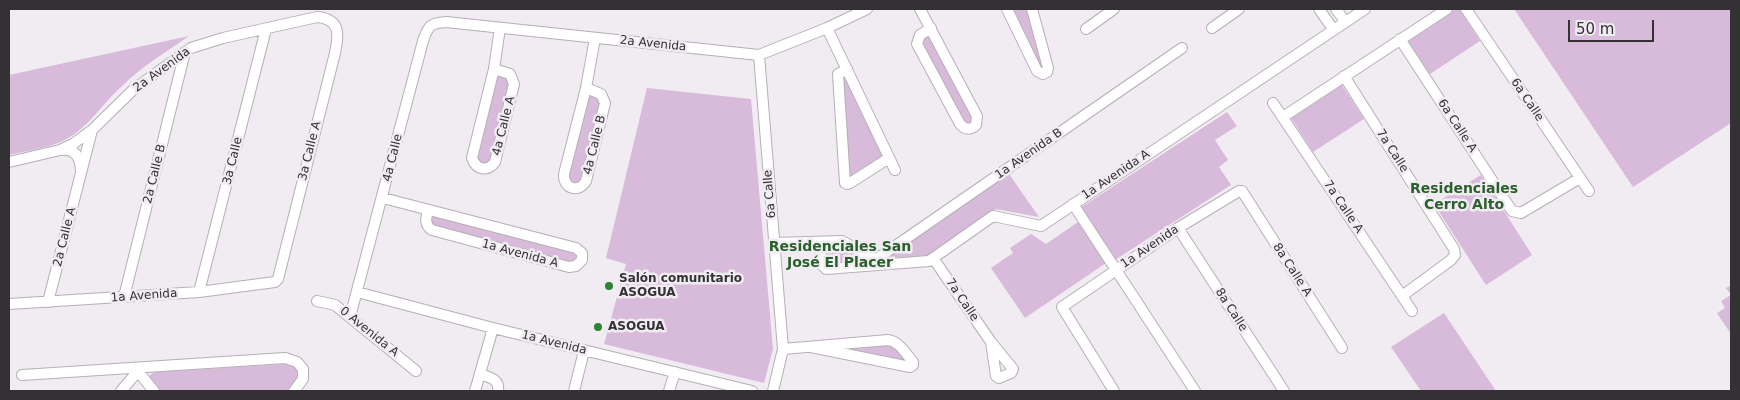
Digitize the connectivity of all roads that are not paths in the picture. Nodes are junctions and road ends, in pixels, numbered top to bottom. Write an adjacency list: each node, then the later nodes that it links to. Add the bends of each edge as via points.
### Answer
1 (867, 9): 16 (street, 2a Avenida)
2 (920, 9): 17 (street)
3 (1006, 9): 4 (street, via 1038,73 1043,74 1048,68)
4 (1032, 9)
5 (1114, 9): 21 (street)
6 (1239, 9): 18 (street)
7 (1319, 9): 19 (street)
8 (1336, 9): 12 (street)
9 (1365, 9): 12 (street, 1a Avenida A)
10 (1447, 9): 23 (street)
11 (1466, 9): 39 (street, 6a Calle)
12 (1345, 21): 19 (street, 1a Avenida A)
13 (333, 23): 20 (street, 2a Avenida, via 317,18); 51 (street, 3a Calle A, via 337,43)
14 (431, 26): 15 (street, 2a Avenida, via 446,22); 42 (street, 4a Calle)
15 (500, 28): 22 (street, 2a Avenida); 27 (street, 4a Calle A)
16 (827, 28): 26 (street, 2a Avenida); 28 (street)
17 (931, 28): 17 (street, via 977,116 976,125 971,128 960,124 917,44 920,34)
18 (1212, 28)
19 (1333, 28): 43 (street, 1a Avenida A)
20 (266, 29): 25 (street, 2a Avenida, via 203,44); 52 (street, 3a Calle)
21 (1086, 29)
22 (594, 38): 26 (street, 2a Avenida); 30 (street, 4a Calle B)
23 (1400, 39): 29 (street); 39 (street, 6a Calle A, via 1515,212 1521,213)
24 (1182, 48): 49 (street, 1a Avenida B)
25 (185, 52): 33 (street, 2a Avenida, via 134,89); 55 (street, 2a Calle B)
26 (759, 55): 47 (street, 6a Calle)
27 (494, 69): 27 (street, 4a Calle A, via 510,74 514,84 495,162 482,169 472,158)
28 (847, 69): 35 (street); 35 (street, via 838,74 844,183 850,183)
29 (1344, 76): 32 (street); 54 (street, 7a Calle, via 1455,252 1451,260)
30 (586, 88): 30 (street, 4a Calle B, via 601,94 605,103 586,181 581,187 574,188 567,185 564,178)
31 (1273, 103): 32 (street, 7a Calle A)
32 (1283, 117): 54 (street, 7a Calle A)
33 (92, 130): 34 (street, 2a Avenida); 38 (street, 2a Calle A)
34 (60, 150): 36 (street, 2a Avenida); 38 (street, via 76,153)
35 (889, 158): 37 (street)
36 (9, 162)
37 (895, 170)
38 (81, 172): 57 (street, 2a Calle A)
39 (1580, 178): 41 (street, 6a Calle)
40 (1242, 191): 45 (street, 1a Avenida); 64 (street, 8a Calle A)
41 (1589, 191)
42 (383, 198): 44 (street, 1a Avenida A); 53 (street, 4a Calle)
43 (1073, 204): 48 (street, 1a Avenida A, via 1041,226 993,216); 50 (street)
44 (428, 210): 44 (street, 1a Avenida A, via 577,248 582,253 582,260 569,267 432,230 426,222)
45 (1178, 228): 50 (street, 1a Avenida); 83 (street, 8a Calle)
46 (819, 242): 47 (street); 49 (street, via 842,241); 49 (street, 1a Avenida A, via 826,269)
47 (774, 243): 65 (street, 6a Calle)
48 (933, 258): 49 (street, 1a Avenida A, via 929,261); 62 (street, 7a Calle)
49 (879, 262)
50 (1116, 270): 81 (street, 1a Avenida, via 1063,305 1062,309); 82 (street)
51 (278, 279): 52 (street, 1a Avenida, via 272,283)
52 (199, 292): 55 (street, 1a Avenida)
53 (357, 292): 60 (street, 4a Calle); 61 (street, 1a Avenida)
54 (1402, 296): 59 (street, 7a Calle A)
55 (124, 297): 57 (street, 1a Avenida)
56 (317, 301): 60 (street, 0 Avenida A, via 335,305)
57 (48, 302): 58 (street, 1a Avenida)
58 (9, 304)
59 (1412, 311)
60 (350, 317): 68 (street, 0 Avenida A)
61 (493, 328): 66 (street, 1a Avenida); 70 (street)
62 (991, 342)
63 (811, 347): 63 (street, via 892,340 913,362 913,366); 65 (street)
64 (1342, 348)
65 (783, 349): 80 (street, 6a Calle)
66 (584, 351): 69 (street, 1a Avenida); 77 (street)
67 (136, 369): 71 (street); 72 (street); 73 (street); 74 (street, via 287,358 297,362 304,371 303,379)
68 (416, 371)
69 (675, 372): 78 (street); 79 (street, 1a Avenida)
70 (480, 374): 75 (street); 76 (street, via 495,380)
71 (22, 375)
72 (121, 391)
73 (154, 391)
74 (294, 391)
75 (475, 391)
76 (498, 391)
77 (574, 391)
78 (669, 391)
79 (752, 391)
80 (773, 391)
81 (1114, 391)
82 (1195, 391)
83 (1284, 391)

